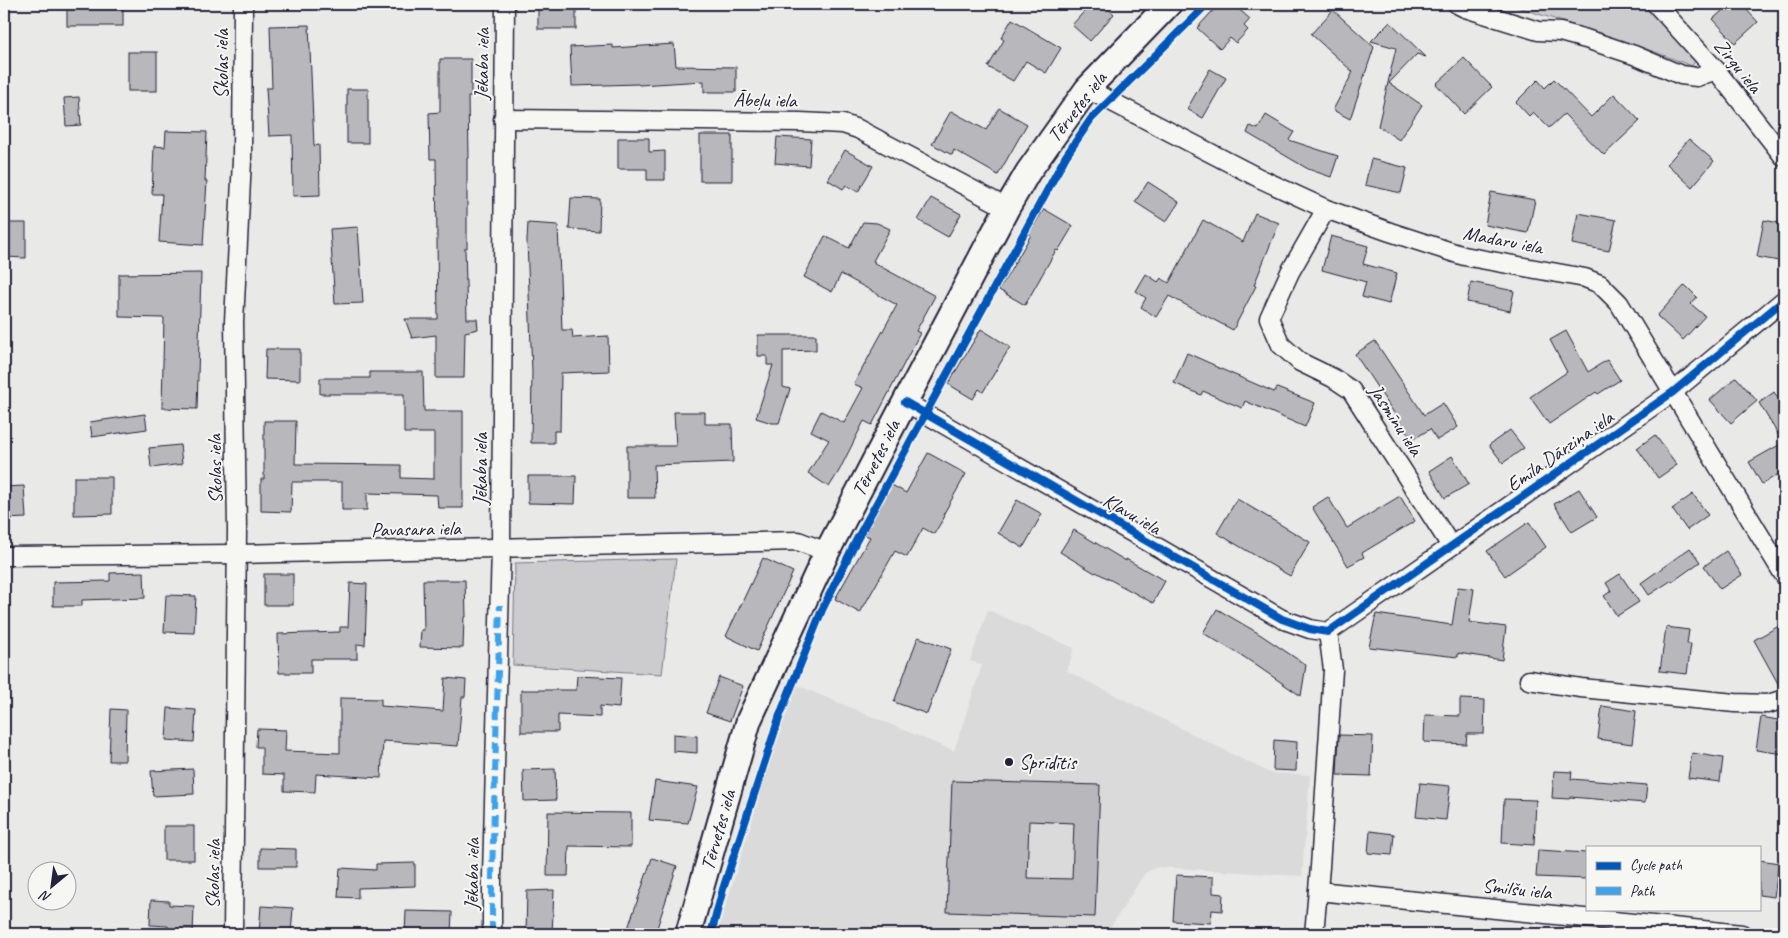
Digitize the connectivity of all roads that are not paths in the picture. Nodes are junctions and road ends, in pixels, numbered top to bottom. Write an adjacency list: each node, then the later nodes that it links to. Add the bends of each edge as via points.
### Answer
1 (243, 4): 18 (street, Skolas iela, via 242,160 234,322)
2 (505, 4): 8 (street, Jēkaba iela)
3 (1169, 4): 7 (main road, Tērvetes iela)
4 (1457, 4): 6 (street, via 1516,25 1560,32 1634,54 1681,75 1697,77)
5 (1656, 4): 6 (street, Zirgu iela)
6 (1716, 70): 9 (street, Zirgu iela)
7 (1087, 89): 10 (main road, Tērvetes iela); 11 (street, Madaru iela, via 1258,178)
8 (503, 120): 10 (street, Ābeļu iela, via 843,124); 16 (street, Jēkaba iela)
9 (1784, 157)
10 (1006, 208): 14 (main road, Tērvetes iela)
11 (1326, 209): 13 (street, Madaru iela, via 1464,256 1585,278 1600,284 1619,303); 15 (street, Jasmīnu iela, via 1290,272 1270,318 1280,345 1300,362 1351,390)
12 (1784, 300): 13 (street, Emīla Dārziņa iela)
13 (1672, 392): 15 (street, Emīla Dārziņa iela); 20 (street, Madaru iela)
14 (905, 402): 17 (main road, Tērvetes iela); 21 (street, Kļavu iela, via 1282,619)
15 (1451, 546): 21 (street, Emīla Dārziņa iela)
16 (501, 549): 17 (street, Pavasara iela, via 798,542); 18 (street, Pavasara iela); 26 (street, Jēkaba iela)
17 (828, 552): 27 (main road, Tērvetes iela, via 749,720)
18 (237, 554): 19 (street, Pavasara iela); 25 (street, Skolas iela)
19 (4, 556)
20 (1784, 574)
21 (1328, 632): 24 (street, via 1333,670)
22 (1529, 680): 23 (street, via 1735,703 1768,704)
23 (1784, 699)
24 (1318, 890): 28 (street); 29 (street, Smilšu iela)
25 (233, 934)
26 (492, 934)
27 (688, 934)
28 (1314, 934)
29 (1742, 934)

